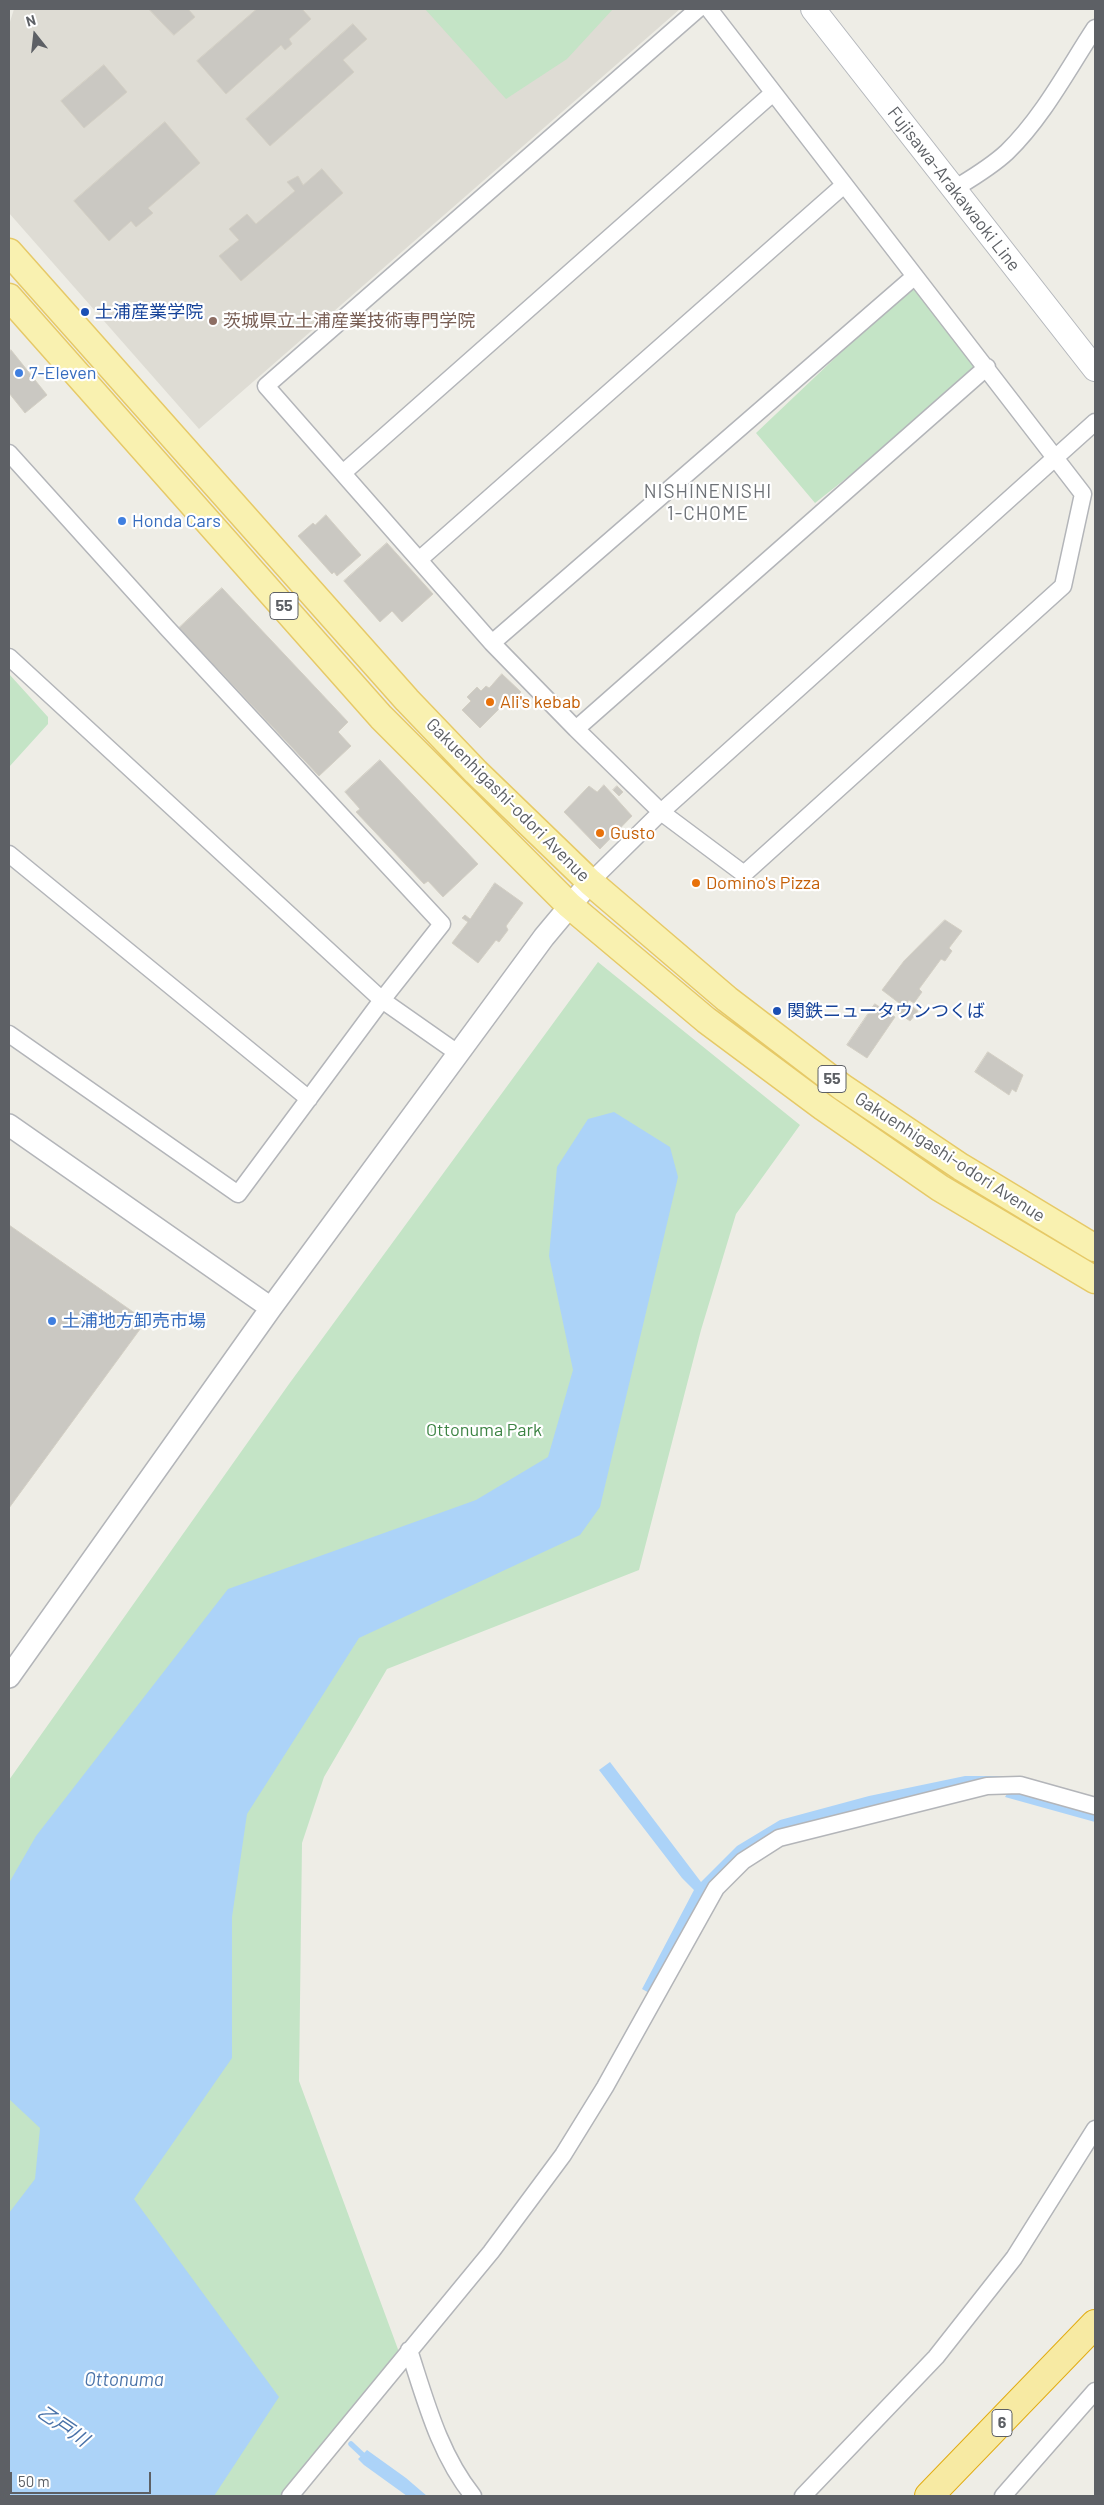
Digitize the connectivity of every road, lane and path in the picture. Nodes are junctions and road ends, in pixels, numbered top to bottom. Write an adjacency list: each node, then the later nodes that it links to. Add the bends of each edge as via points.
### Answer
1 (698, 9): 16 (street, via 266,386)
2 (709, 9): 5 (street)
3 (813, 9): 7 (main road, Fujisawa-Arakawaoki Line)
4 (1095, 28): 7 (street, via 1041,111 1007,152)
5 (773, 93): 6 (street); 16 (street)
6 (844, 185): 9 (street); 17 (street)
7 (954, 190): 12 (main road, Fujisawa-Arakawaoki Line)
8 (9, 252): 23 (main road, Gakuenhigashi-odori Avenue / 55, via 407,700)
9 (915, 276): 11 (street); 18 (street)
10 (9, 297): 24 (main road, Gakuenhigashi-odori Avenue / 55, via 381,717)
11 (987, 367): 15 (street); 20 (street)
12 (1095, 369)
13 (1095, 422): 15 (street)
14 (9, 453): 25 (street, via 442,924)
15 (1056, 457): 21 (street); 21 (street, via 1083,494 1062,586 744,874)
16 (344, 472): 17 (street)
17 (420, 559): 18 (street)
18 (492, 643): 20 (street)
19 (9, 657): 25 (street)
20 (576, 729): 21 (street)
21 (661, 812): 23 (street)
22 (9, 854): 28 (street)
23 (590, 882): 24 (street); 30 (main road, Gakuenhigashi-odori Avenue / 55, via 727,999 842,1087 960,1167)
24 (569, 905): 27 (street); 31 (main road, Gakuenhigashi-odori Avenue / 55, via 706,1020 823,1107 940,1188)
25 (382, 1000): 27 (street); 28 (street)
26 (9, 1034): 28 (street, via 238,1194)
27 (459, 1054): 32 (street)
28 (309, 1099)
29 (9, 1126): 32 (street)
30 (1095, 1248)
31 (1095, 1280)
32 (271, 1308): 33 (street)
33 (9, 1677)
34 (1095, 1806): 37 (street, via 1020,1785 987,1786 779,1838 743,1860 716,1888 605,2087 563,2155 491,2252)
35 (1095, 2129): 41 (street, via 1014,2258 936,2357)
36 (1095, 2324): 42 (highway, 6)
37 (409, 2350): 39 (street); 40 (street, via 437,2435 456,2475)
38 (1095, 2391): 43 (street)
39 (290, 2496)
40 (473, 2496)
41 (803, 2496)
42 (929, 2496)
43 (1003, 2496)

